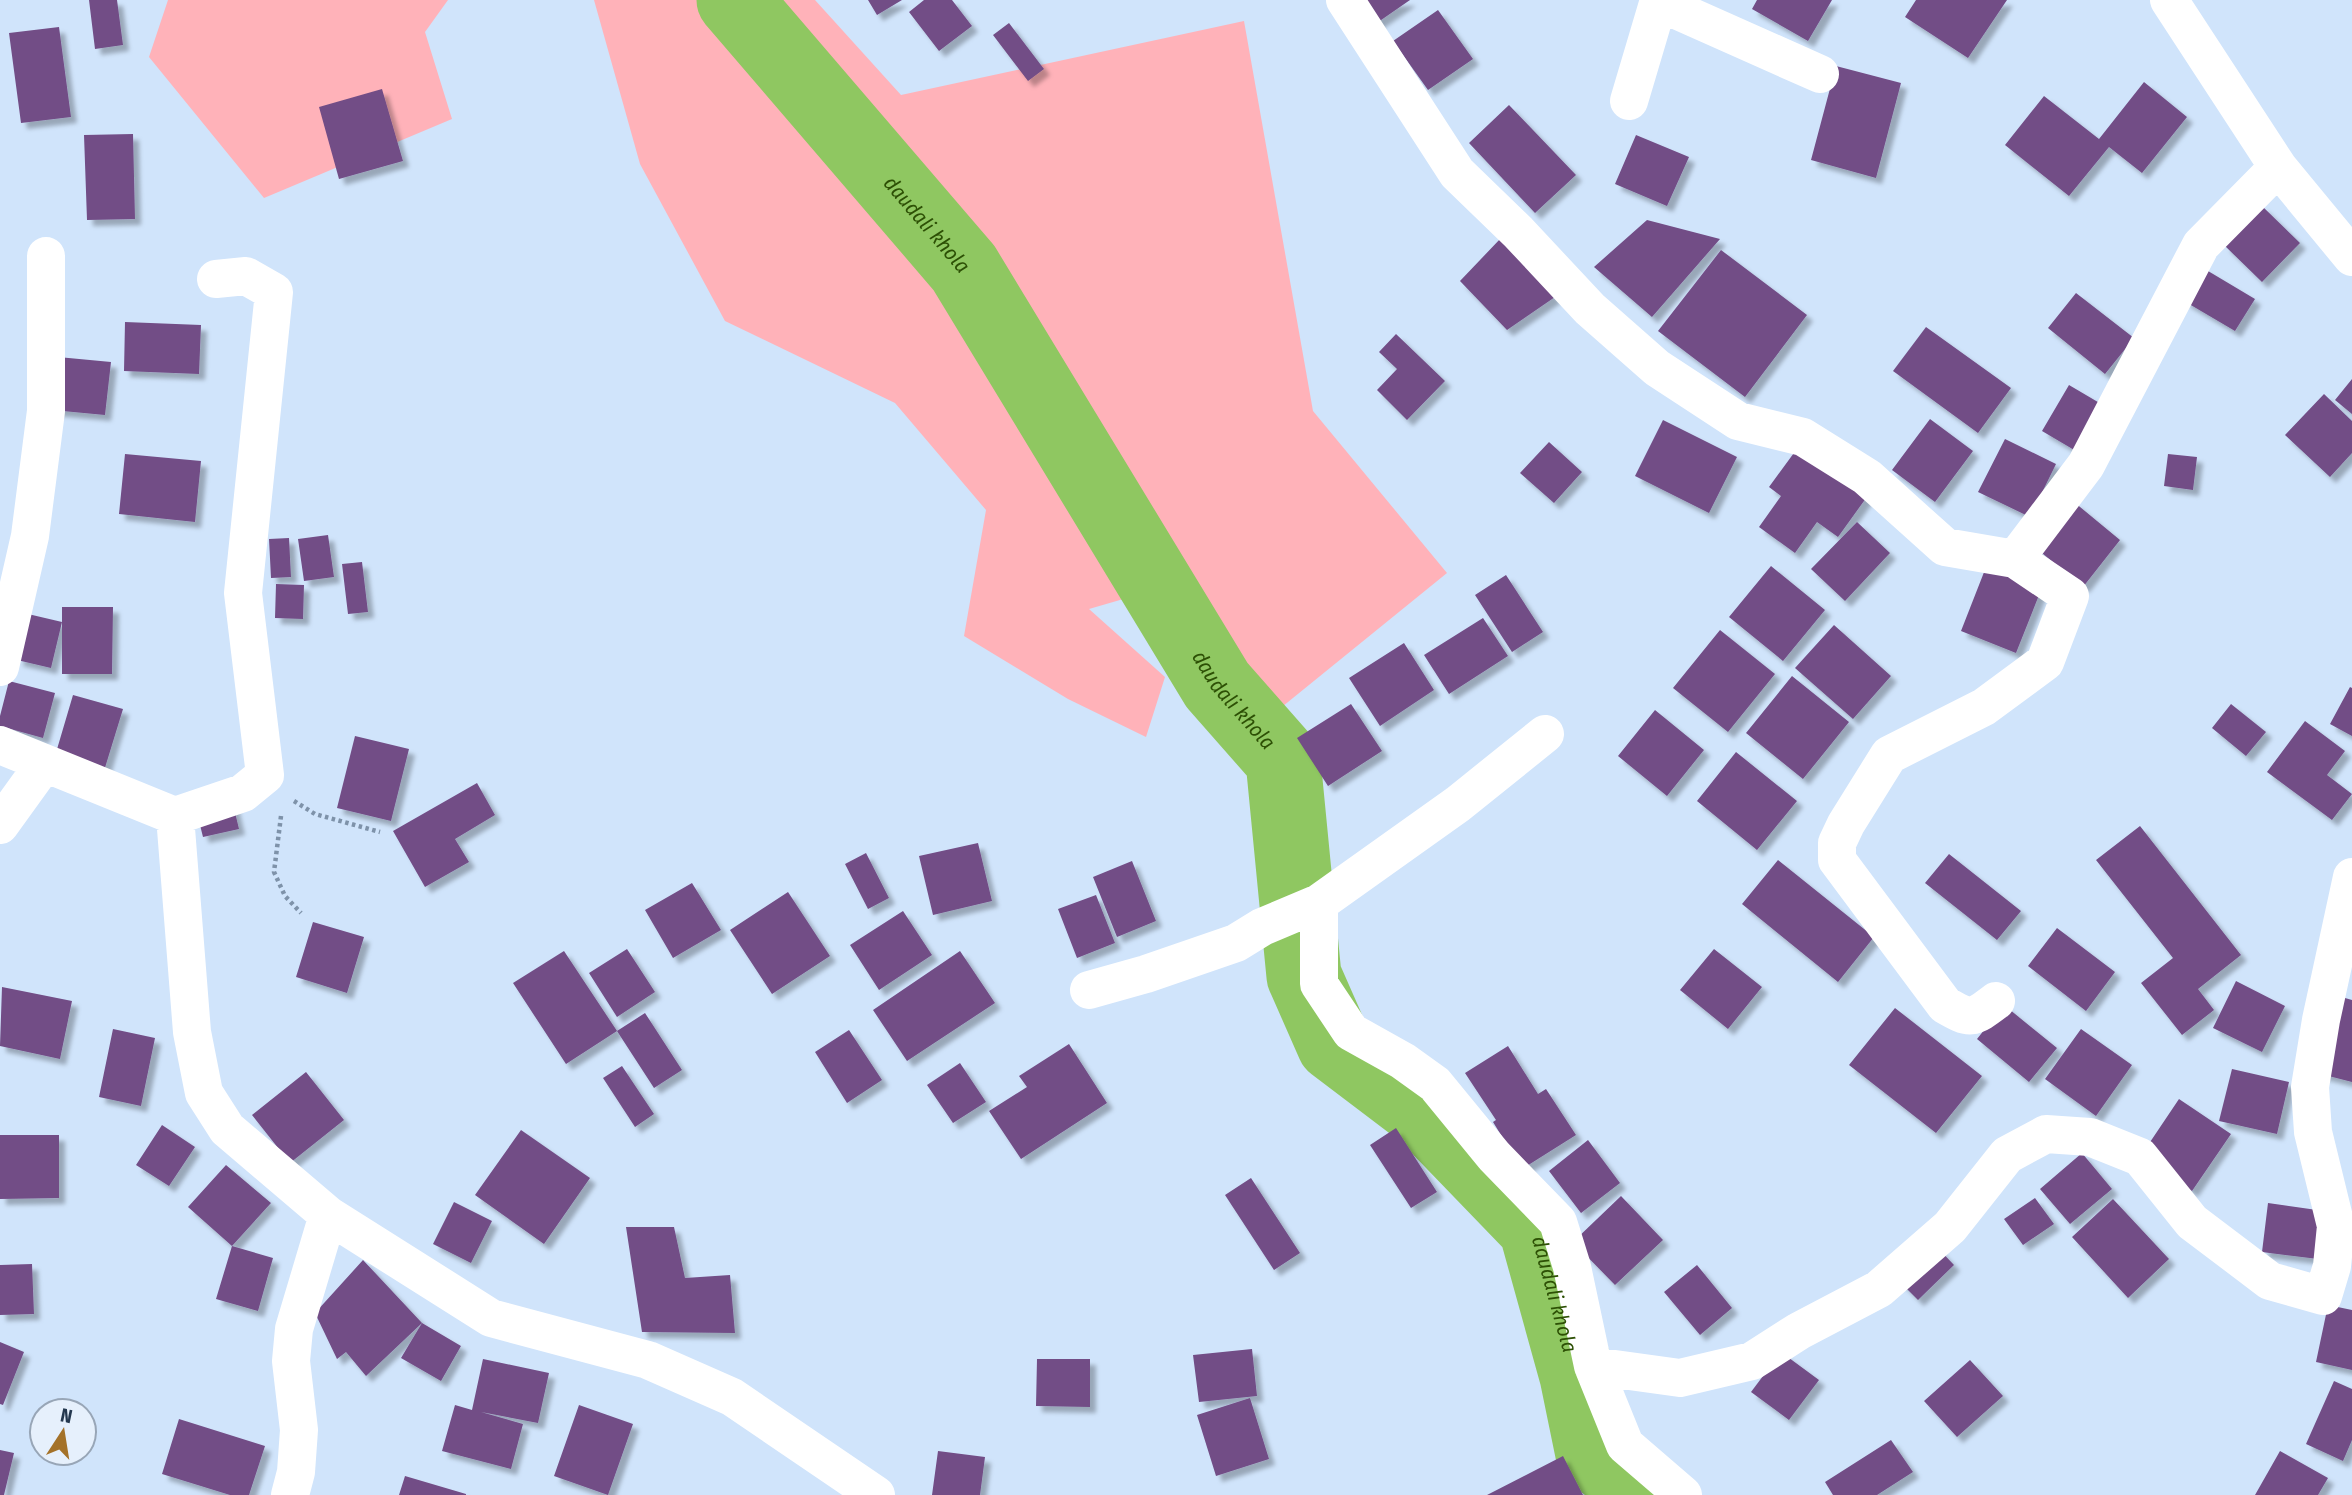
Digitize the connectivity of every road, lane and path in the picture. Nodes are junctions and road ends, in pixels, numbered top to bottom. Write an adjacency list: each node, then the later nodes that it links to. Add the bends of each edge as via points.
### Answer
1 (1345, 0): 10 (street, via 1457,173 1590,309 1657,368 1738,421 1804,437 1867,477 1945,547)
2 (2169, 0): 6 (street)
3 (1659, 1): 4 (street); 5 (street)
4 (1820, 74)
5 (1629, 100)
6 (2278, 167): 8 (street); 10 (street, via 2201,245 2086,465)
7 (46, 256): 11 (street, via 46,411 30,536)
8 (2352, 257)
9 (216, 279): 15 (street, via 246,276 274,292 243,593)
10 (2015, 559): 23 (street, via 2070,596 2045,662 1984,707 1889,755 1837,843 1837,860 1945,1005 1975,1016)
11 (0, 667)
12 (1545, 734): 20 (street, via 1458,804)
13 (0, 745): 14 (street)
14 (44, 764): 16 (street); 17 (street)
15 (275, 785): 16 (street); 18 (path, via 315,814); 21 (path, via 274,872 285,896)
16 (175, 817): 24 (street, via 192,1032 204,1093 227,1129)
17 (0, 825)
18 (380, 832)
19 (2352, 877): 25 (street, via 2310,1087 2313,1132 2336,1226 2332,1266)
20 (1319, 903): 22 (street, via 1236,943); 26 (street, via 1319,984 1351,1032 1435,1084 1494,1156 1558,1222)
21 (301, 913)
22 (1089, 990)
23 (1996, 1001)
24 (328, 1215): 27 (street, via 294,1329 290,1361 299,1430); 28 (street, via 491,1318 648,1360 732,1397)
25 (2338, 1294): 26 (street, via 2270,1281 2192,1222 2140,1157 2090,1137 2046,1133 2007,1155 1950,1227 1879,1289 1752,1361 1680,1378)
26 (1593, 1366): 29 (street, via 1625,1445)
27 (290, 1495)
28 (876, 1495)
29 (1684, 1495)

